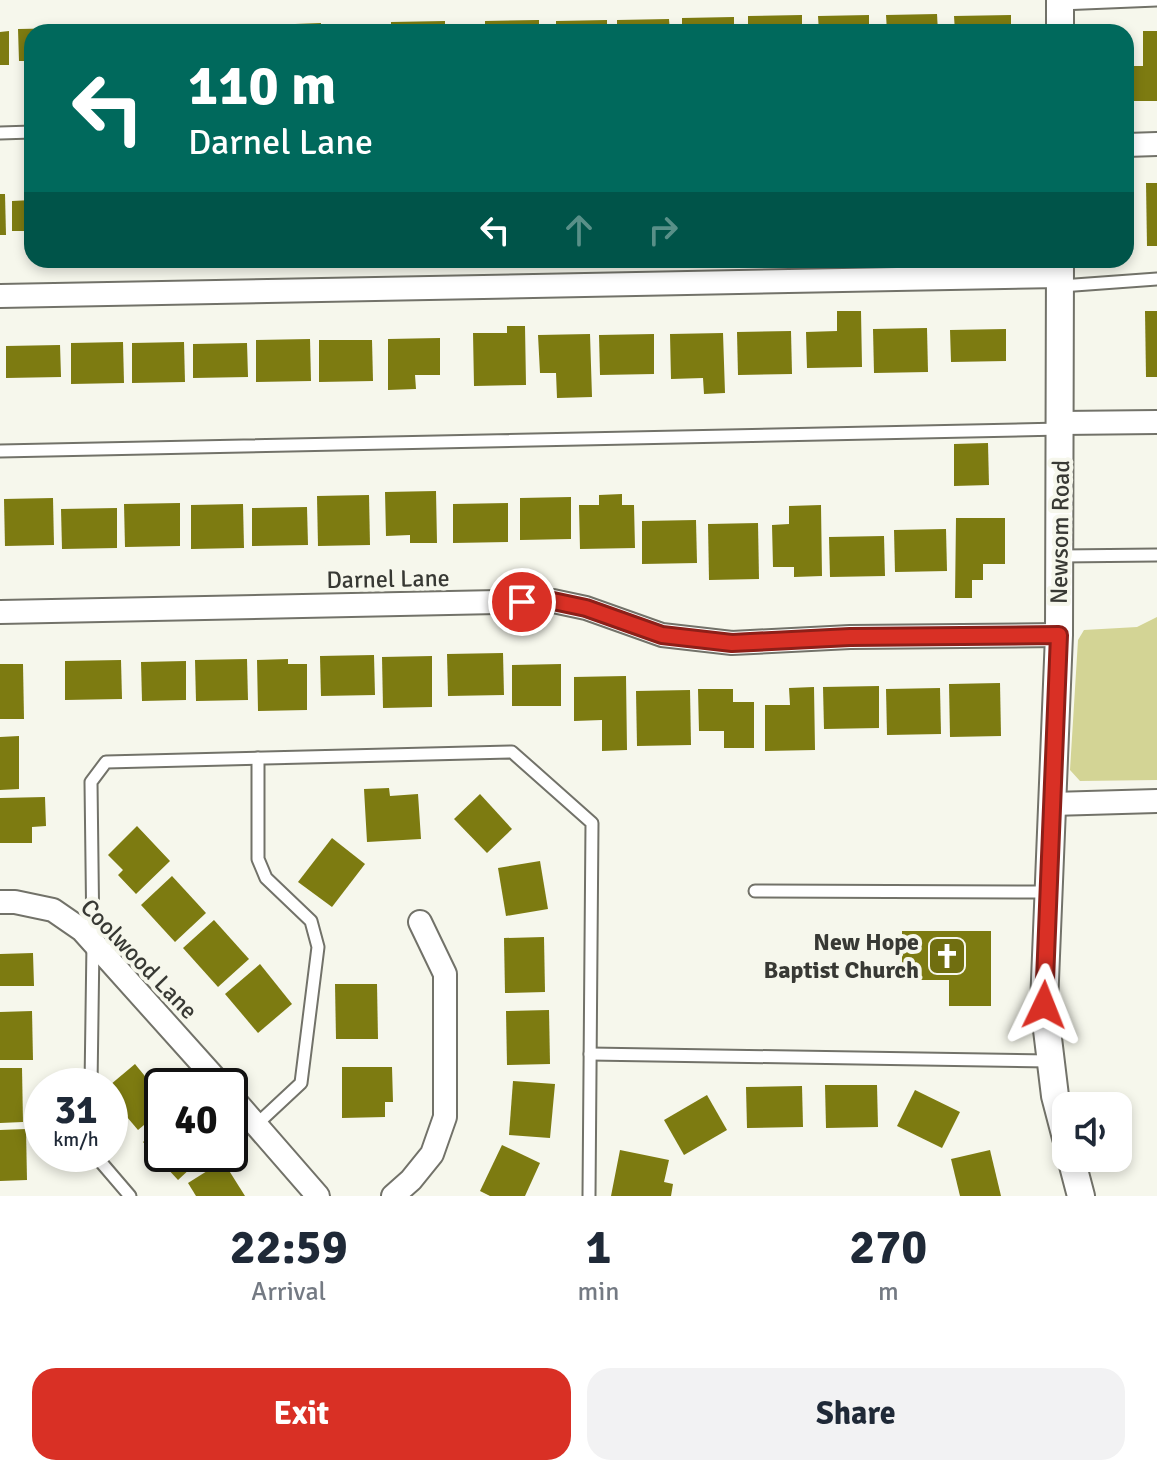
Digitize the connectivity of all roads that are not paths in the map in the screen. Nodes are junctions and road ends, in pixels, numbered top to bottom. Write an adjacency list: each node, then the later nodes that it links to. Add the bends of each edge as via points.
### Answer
1 (1157, 0): 2 (lane)
2 (1060, 2): 3 (street)
3 (1060, 24)
4 (24, 132): 5 (lane)
5 (0, 133)
6 (1157, 144): 7 (street)
7 (1134, 145)
8 (1060, 274): 9 (lane); 10 (street); 12 (street, Newsom Road)
9 (1157, 279)
10 (0, 296)
11 (1157, 422): 12 (street)
12 (1061, 426): 13 (lane); 15 (street, Newsom Road)
13 (0, 451)
14 (1157, 555): 15 (lane)
15 (1060, 556): 17 (street, Newsom Road)
16 (0, 612): 17 (street, Darnel Lane, via 553,601 662,635 732,643)
17 (1059, 635): 20 (street, Newsom Road)
18 (258, 758): 25 (lane, via 106,762 91,782); 26 (lane, via 512,752 592,823); 32 (lane, via 258,859 266,878 311,921 318,947 301,1083)
19 (1157, 801): 20 (street)
20 (1052, 804): 22 (street, Newsom Road)
21 (755, 891): 22 (lane)
22 (1048, 892): 27 (street, Newsom Road, via 1044,1005)
23 (0, 902): 25 (street, Coolwood Lane, via 53,910)
24 (420, 922): 37 (street, via 445,974 445,1117 432,1154)
25 (93, 943): 28 (lane); 29 (street, Coolwood Lane)
26 (590, 1054): 27 (lane); 38 (lane)
27 (1051, 1061): 30 (street, Newsom Road)
28 (91, 1068)
29 (206, 1068)
30 (1055, 1092)
31 (248, 1116): 32 (street)
32 (256, 1125): 36 (street)
33 (109, 1172): 35 (lane)
34 (1075, 1172): 39 (street)
35 (130, 1196)
36 (318, 1196)
37 (393, 1196)
38 (589, 1196)
39 (1081, 1196)

